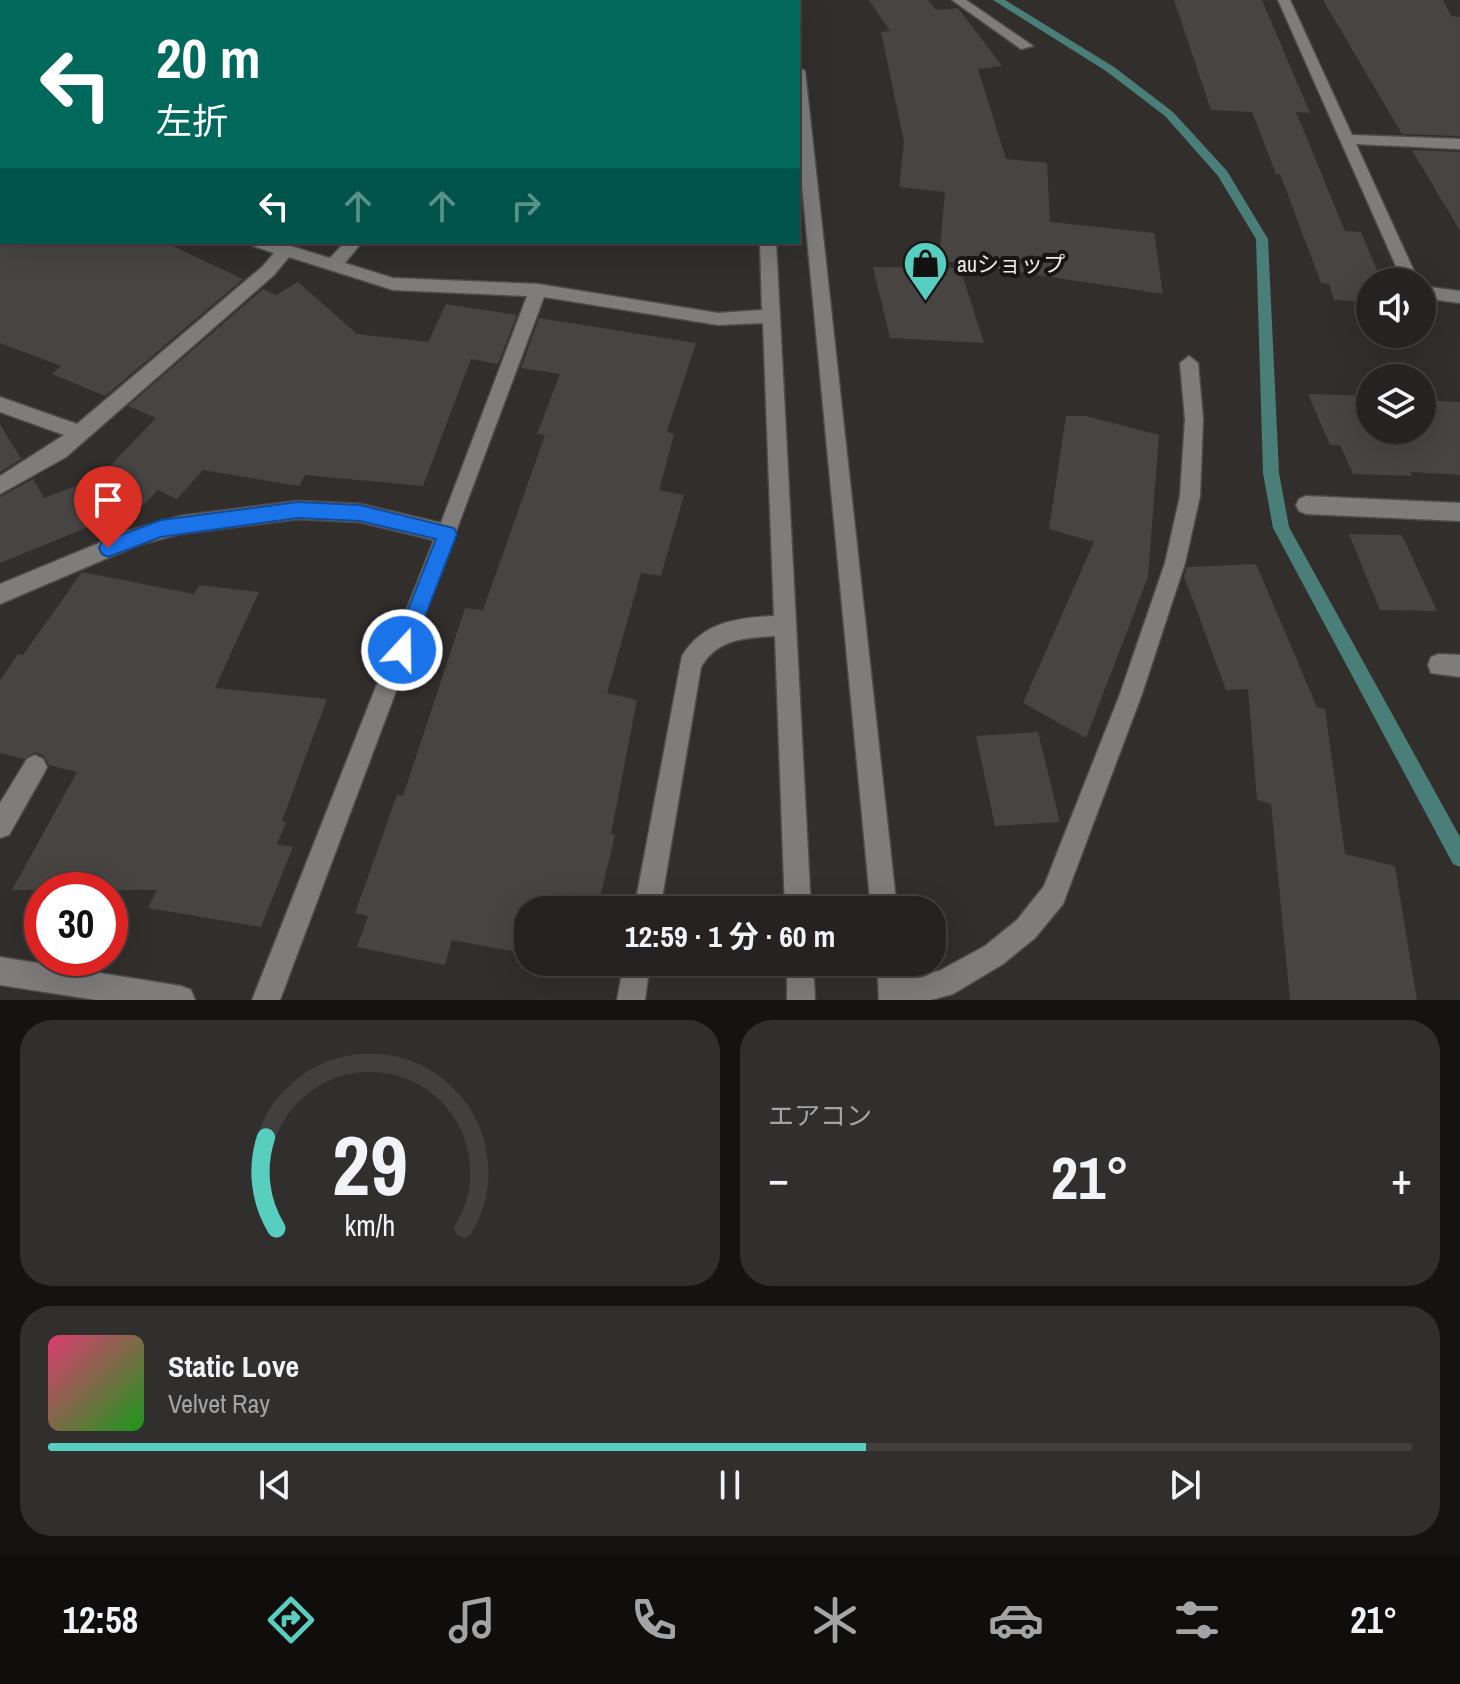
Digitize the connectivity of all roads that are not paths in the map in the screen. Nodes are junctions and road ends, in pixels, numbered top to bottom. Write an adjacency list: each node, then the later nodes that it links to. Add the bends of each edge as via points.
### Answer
1 (958, 0): 3 (street)
2 (1284, 0): 5 (street)
3 (1026, 46)
4 (800, 91): 30 (street)
5 (1345, 139): 6 (street); 12 (street)
6 (1460, 144)
7 (265, 244): 10 (street)
8 (352, 244): 11 (street)
9 (768, 244): 16 (street)
10 (285, 251): 11 (street); 19 (street)
11 (333, 266): 13 (street, via 393,284)
12 (1405, 268)
13 (538, 290): 16 (street, via 718,319); 23 (street)
14 (1436, 294): 15 (street)
15 (1460, 297)
16 (773, 316): 25 (street)
17 (1189, 363): 35 (street, via 1194,419 1190,496 1175,563 1054,895 1026,929 994,955 943,984)
18 (0, 404): 19 (street)
19 (80, 433): 20 (street)
20 (0, 486)
21 (1306, 505): 22 (street)
22 (1460, 512)
23 (447, 534): 24 (street, via 331,511 298,510 180,525 135,537); 37 (street)
24 (0, 594)
25 (786, 625): 28 (street, via 721,632 697,649 690,664); 29 (street)
26 (35, 767): 27 (street)
27 (0, 826)
28 (649, 896)
29 (797, 896)
30 (883, 896)
31 (0, 971): 36 (street)
32 (635, 976): 38 (street)
33 (800, 976): 39 (street)
34 (891, 976): 35 (street)
35 (893, 997)
36 (181, 1000)
37 (266, 1000)
38 (631, 1000)
39 (801, 1000)

